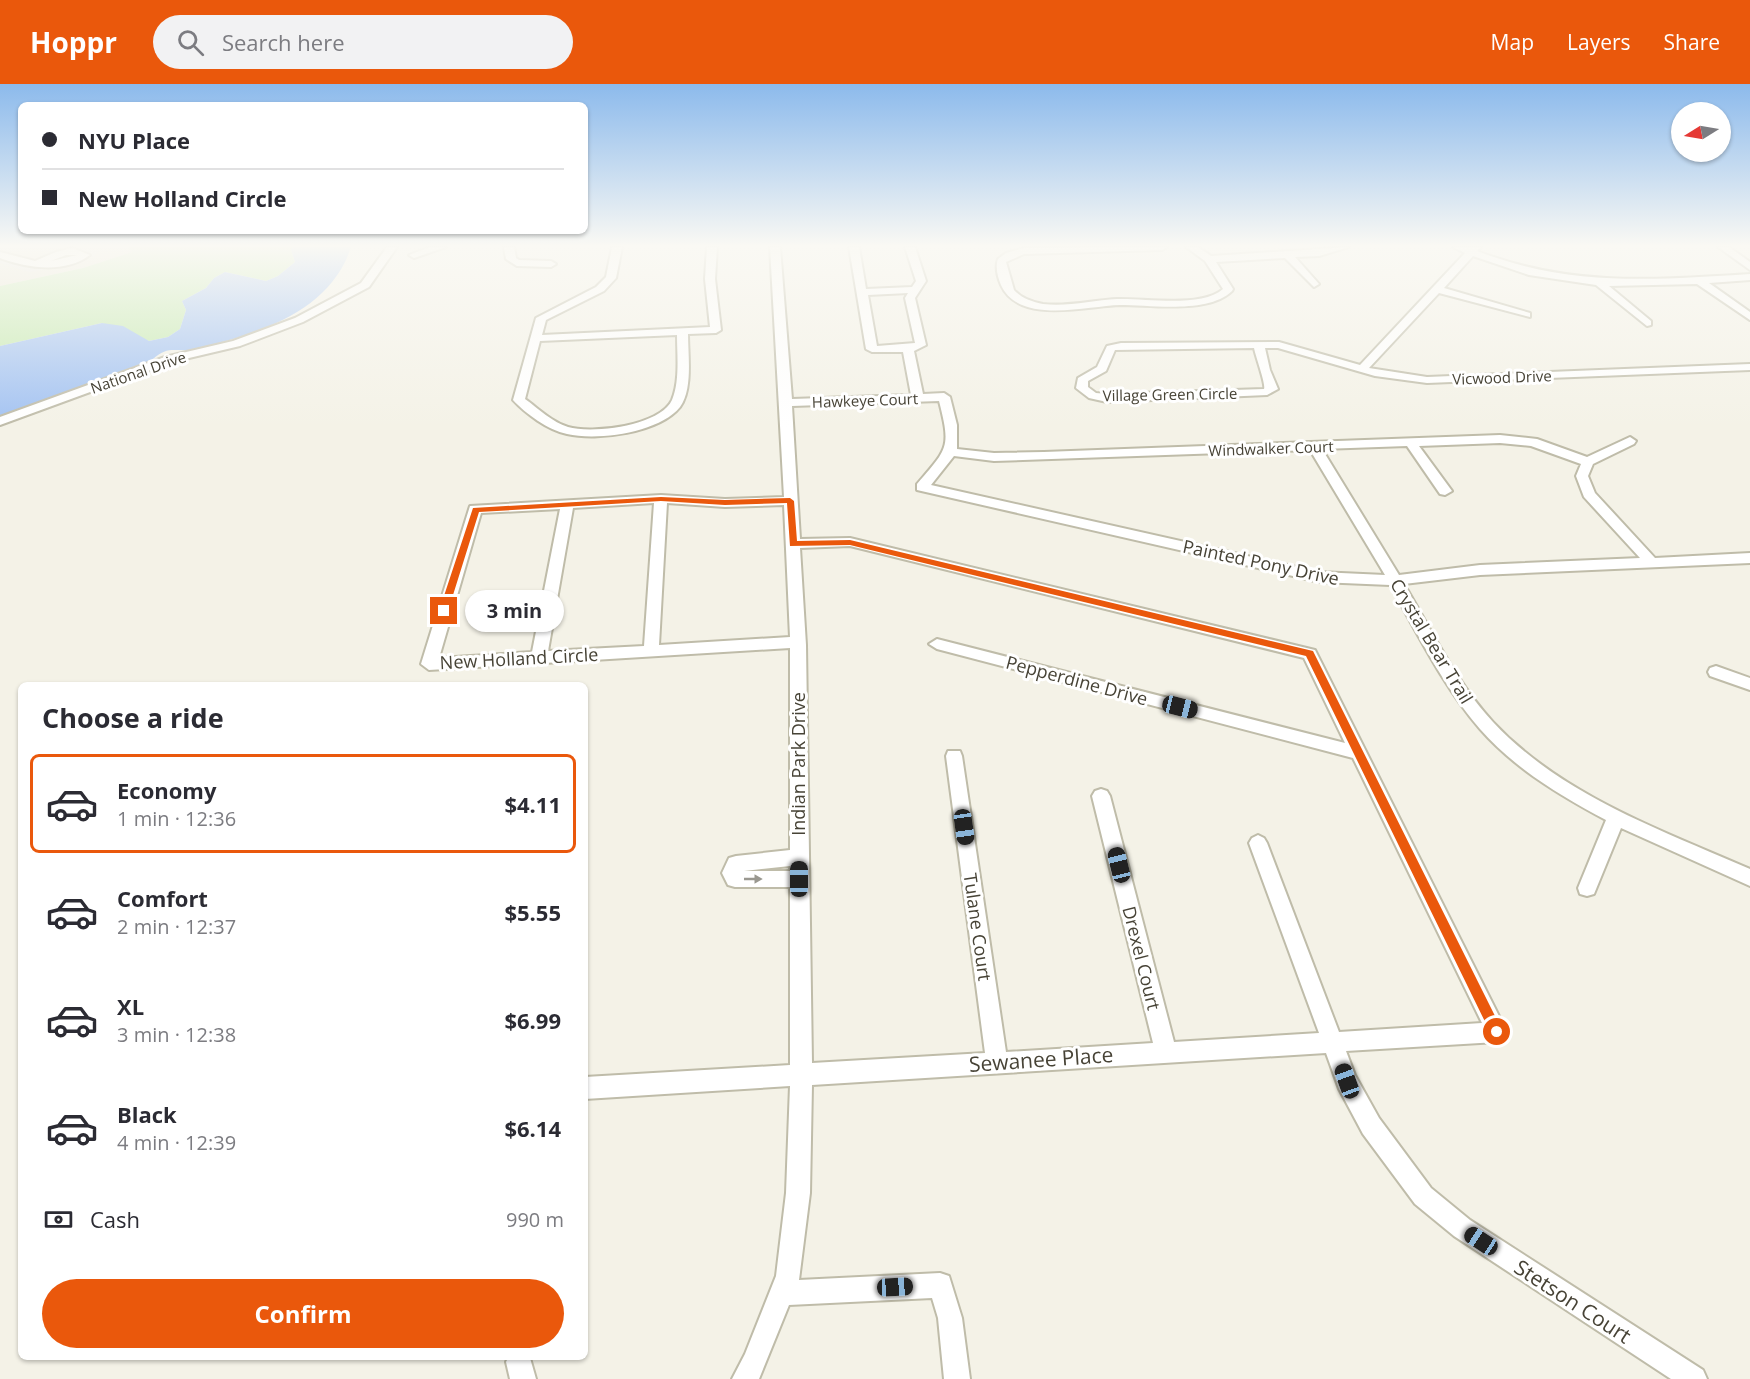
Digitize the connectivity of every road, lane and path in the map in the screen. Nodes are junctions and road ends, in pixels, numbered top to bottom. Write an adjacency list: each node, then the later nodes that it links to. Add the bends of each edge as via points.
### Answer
1 (323, 307): 24 (street, National Drive, via 236,344 169,358)
2 (546, 307): 14 (street)
3 (562, 307): 14 (street)
4 (713, 307): 16 (street, via 716,330)
5 (780, 307): 23 (street, Indian Park Drive)
6 (865, 307): 19 (street, via 872,350)
7 (912, 307): 19 (street, via 921,345)
8 (1420, 307): 21 (street)
9 (1500, 307): 12 (street)
10 (1628, 307): 15 (street)
11 (1737, 307): 13 (street)
12 (1526, 315)
13 (1750, 317)
14 (541, 318): 17 (street)
15 (1647, 323)
16 (682, 332): 17 (street); 17 (street, via 679,395 675,405 634,427 602,432 558,428 519,400)
17 (537, 338)
18 (1259, 344): 18 (street, Village Green Circle, via 1264,370 1271,382 1272,388 1267,392 1107,398 1093,396 1082,388 1082,380 1102,369 1111,348); 21 (street, Vicwood Drive, via 1296,349)
19 (908, 349): 22 (street)
20 (1750, 367): 21 (street, Vicwood Drive, via 1427,380)
21 (1362, 369)
22 (918, 398): 23 (street, Hawkeye Court); 28 (street, Hawkeye Court, via 944,397 951,425)
23 (786, 404): 32 (street, Indian Park Drive)
24 (0, 421)
25 (1630, 441): 29 (street)
26 (1411, 443): 27 (street, Windwalker Court); 29 (street, Windwalker Court, via 1533,442); 30 (street)
27 (1314, 446): 28 (street, Windwalker Court, via 994,457); 37 (street, Crystal Bear Trail)
28 (951, 452): 37 (street, Painted Pony Drive, via 922,487 1319,577)
29 (1588, 462): 36 (street, via 1582,477 1589,494)
30 (1445, 491)
31 (661, 499): 32 (street, New Holland Circle, via 725,503); 33 (street, New Holland Circle); 40 (street)
32 (790, 501): 34 (street, Indian Park Drive)
33 (567, 504): 41 (street); 41 (street, New Holland Circle, via 475,509 429,664)
34 (793, 544): 38 (street, Indian Park Drive); 44 (street, via 850,542 1310,654)
35 (1750, 558): 36 (street, Painted Pony Drive)
36 (1649, 560): 37 (street, Painted Pony Drive, via 1480,570)
37 (1395, 580): 47 (street, Crystal Bear Trail, via 1453,684 1504,743)
38 (797, 642): 40 (street, New Holland Circle); 49 (street, Indian Park Drive)
39 (937, 644): 44 (street, Pepperdine Drive)
40 (651, 650): 41 (street, New Holland Circle)
41 (539, 657)
42 (1716, 672): 43 (street)
43 (1750, 684)
44 (1356, 752): 53 (street, Sewanee Place, via 1497,1032)
45 (954, 756): 55 (street, Tulane Court)
46 (1101, 796): 54 (street, Drexel Court)
47 (1616, 818): 50 (street, Crystal Bear Trail); 52 (street)
48 (1258, 843): 53 (street, Stetson Court)
49 (799, 857): 51 (street, Indian Park Drive); 51 (street, one-way to 51, via 736,864 731,873 735,879)
50 (1750, 878)
51 (799, 879): 56 (street, Indian Park Drive)
52 (1587, 888)
53 (1332, 1042): 54 (street, Sewanee Place); 61 (street, Stetson Court, via 1371,1126 1424,1196 1462,1228)
54 (1166, 1051): 55 (street, Sewanee Place)
55 (997, 1062): 56 (street, Sewanee Place)
56 (800, 1076): 57 (street, Sewanee Place); 58 (street, Indian Park Drive, via 798,1193 788,1276)
57 (588, 1088)
58 (782, 1293): 59 (street, Indian Park Drive); 60 (street, via 940,1285 950,1318)
59 (745, 1379)
60 (957, 1379)
61 (1694, 1379)

